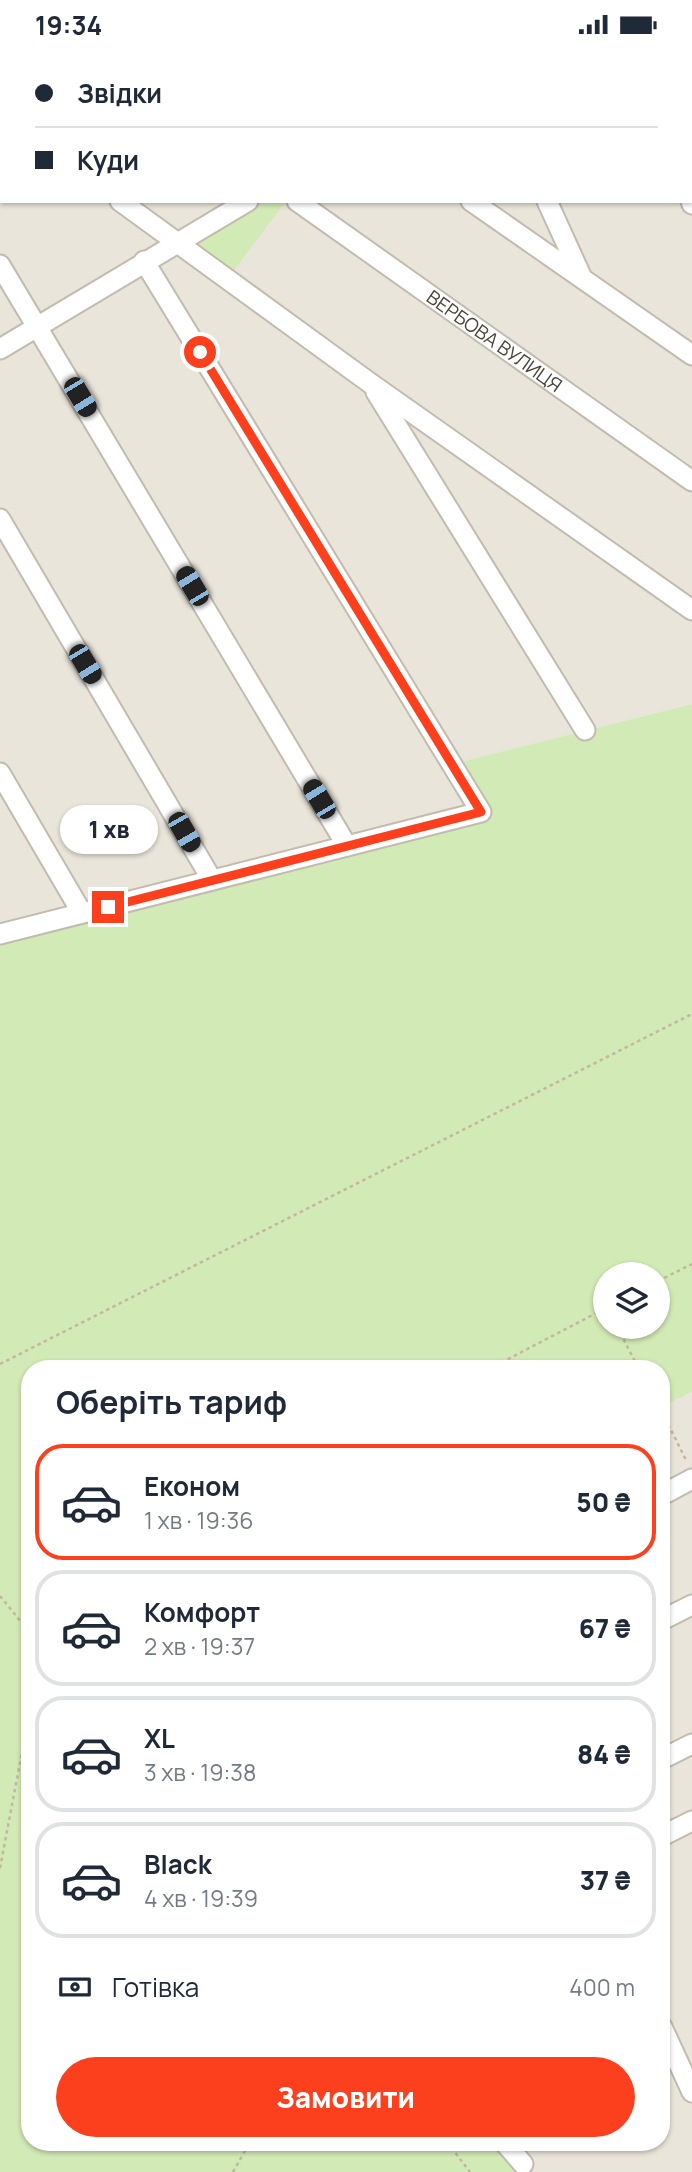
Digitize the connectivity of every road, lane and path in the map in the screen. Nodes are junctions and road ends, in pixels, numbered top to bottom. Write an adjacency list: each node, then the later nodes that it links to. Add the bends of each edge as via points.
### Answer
1 (123, 203): 6 (street)
2 (245, 203): 6 (street)
3 (300, 203): 14 (street, ВЕРБОВА ВУЛИЦЯ)
4 (474, 203): 9 (street)
5 (548, 203): 9 (street)
6 (179, 242): 7 (street); 13 (street)
7 (144, 261): 10 (street); 19 (street, via 481,812)
8 (0, 265): 10 (street)
9 (582, 279): 12 (street)
10 (38, 326): 11 (street); 19 (street)
11 (0, 349)
12 (692, 355)
13 (370, 383): 16 (street); 17 (street)
14 (692, 481)
15 (0, 519): 20 (street)
16 (692, 611)
17 (585, 730)
18 (0, 773): 21 (street)
19 (347, 846): 20 (street)
20 (212, 880): 21 (street)
21 (82, 913): 22 (street)
22 (0, 934)
23 (692, 1013): 30 (path)
24 (692, 1264): 25 (path)
25 (670, 1276)
26 (593, 1315): 28 (path)
27 (623, 1339): 29 (path)
28 (506, 1360)
29 (634, 1360)
30 (0, 1364)
31 (670, 1428): 32 (path)
32 (692, 1471)
33 (692, 1479): 34 (street)
34 (670, 1491)
35 (0, 1596): 38 (path)
36 (692, 1605): 37 (street)
37 (670, 1616)
38 (21, 1622)
39 (692, 1744): 40 (street)
40 (670, 1755)
41 (21, 1757): 44 (path)
42 (692, 1821): 43 (street)
43 (670, 1832)
44 (0, 1868)
45 (670, 2044): 46 (street)
46 (692, 2092)
47 (245, 2151): 51 (path)
48 (454, 2151): 52 (path)
49 (512, 2151): 50 (street)
50 (523, 2164)
51 (233, 2172)
52 (470, 2172)

